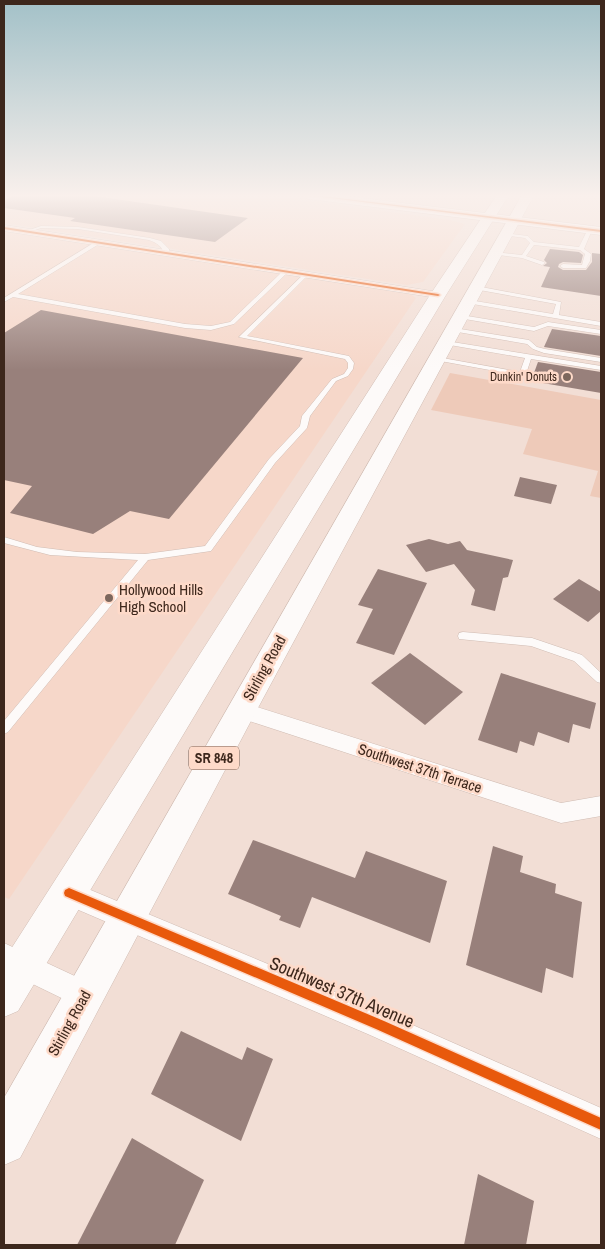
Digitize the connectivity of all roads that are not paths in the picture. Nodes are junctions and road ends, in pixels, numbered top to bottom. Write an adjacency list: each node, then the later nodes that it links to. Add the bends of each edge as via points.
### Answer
1 (80, 253): 13 (lane)
2 (168, 253): 10 (street)
3 (466, 253): 14 (main road)
4 (526, 253): 7 (lane)
5 (587, 253): 9 (lane, via 584,267)
6 (494, 254): 7 (lane); 12 (main road, Stirling Road / SR 848)
7 (524, 257): 8 (lane)
8 (542, 263)
9 (563, 266)
10 (285, 272): 11 (street); 13 (lane, via 232,322 211,328)
11 (305, 275): 14 (street); 29 (lane, via 242,337 347,357 352,368 334,380 306,416 304,426 272,462 208,549)
12 (476, 288): 15 (lane); 22 (main road, Stirling Road / SR 848)
13 (13, 295): 16 (lane)
14 (438, 295): 22 (main road, via 448,301); 35 (main road)
15 (529, 297): 17 (lane); 19 (lane, via 560,303)
16 (4, 300)
17 (502, 308): 18 (lane); 22 (lane)
18 (540, 314): 19 (lane); 21 (lane)
19 (555, 317): 20 (lane)
20 (601, 324)
21 (534, 329): 22 (lane); 23 (lane, via 548,324); 24 (lane)
22 (453, 330): 24 (lane); 25 (lane); 25 (lane, via 523,374); 32 (main road, Stirling Road / SR 848)
23 (601, 332)
24 (530, 342): 26 (lane, via 544,351)
25 (529, 356): 27 (lane)
26 (601, 360)
27 (601, 368)
28 (4, 540): 29 (lane, via 38,550)
29 (144, 558): 33 (lane)
30 (463, 636): 31 (lane, via 532,642 578,658)
31 (601, 679)
32 (241, 710): 34 (street, Southwest 37th Terrace, via 561,813); 36 (main road, Stirling Road / SR 848)
33 (4, 729)
34 (601, 806)
35 (69, 893): 36 (street, Southwest 37th Avenue); 37 (main road)
36 (127, 916): 38 (main road, Stirling Road / SR 848); 40 (street, Southwest 37th Avenue, via 380,1024)
37 (14, 961): 38 (street); 39 (main road)
38 (84, 994): 41 (main road, Stirling Road / SR 848)
39 (4, 997)
40 (601, 1124)
41 (4, 1142)

